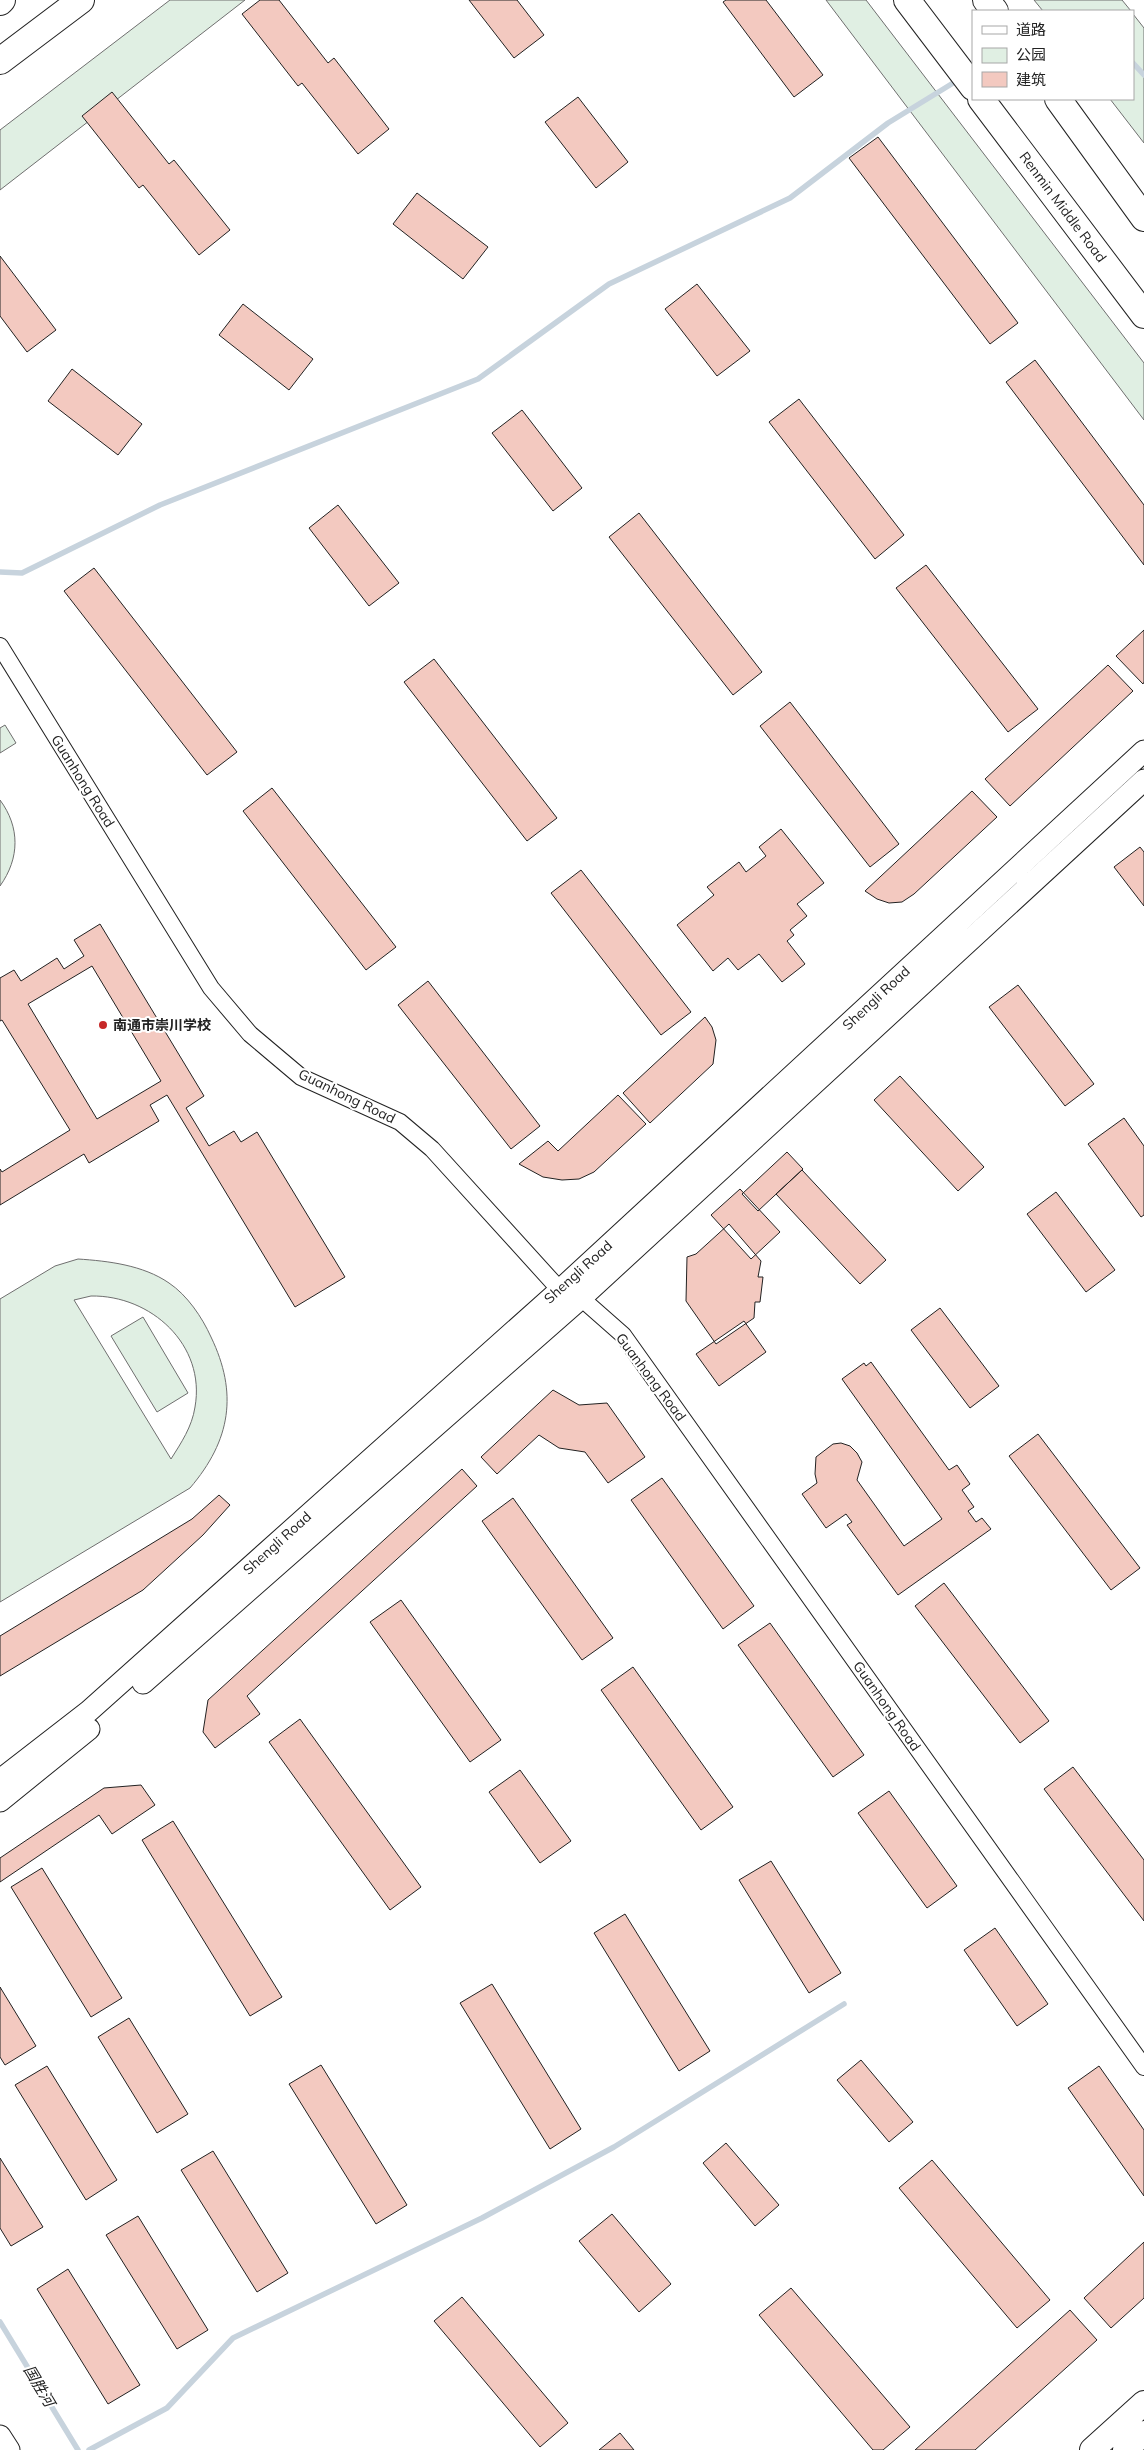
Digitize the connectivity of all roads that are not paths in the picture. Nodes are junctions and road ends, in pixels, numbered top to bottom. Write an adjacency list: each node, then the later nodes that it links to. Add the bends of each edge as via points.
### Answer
1 (81, 0): 3 (main road)
2 (907, 0): 4 (main road)
3 (0, 60)
4 (972, 86)
5 (983, 100): 8 (main road, Renmin Middle Road)
6 (1059, 100): 7 (main road)
7 (1144, 218)
8 (1144, 315)
9 (0, 646): 12 (street, Guanhong Road, via 211,988 250,1034 301,1077 400,1122 432,1149)
10 (1144, 751): 12 (street, Shengli Road)
11 (1144, 780): 13 (street, Shengli Road)
12 (560, 1290): 13 (street, Guanhong Road); 14 (street, Shengli Road, via 89,1711)
13 (581, 1298): 15 (street, Shengli Road, via 96,1724); 16 (street, Guanhong Road, via 623,1335)
14 (0, 1780)
15 (0, 1801)
16 (1144, 2067)
17 (1144, 2403): 21 (main road)
18 (1144, 2433): 22 (main road)
19 (0, 2436): 20 (street)
20 (8, 2450)
21 (1092, 2450)
22 (1125, 2450)

